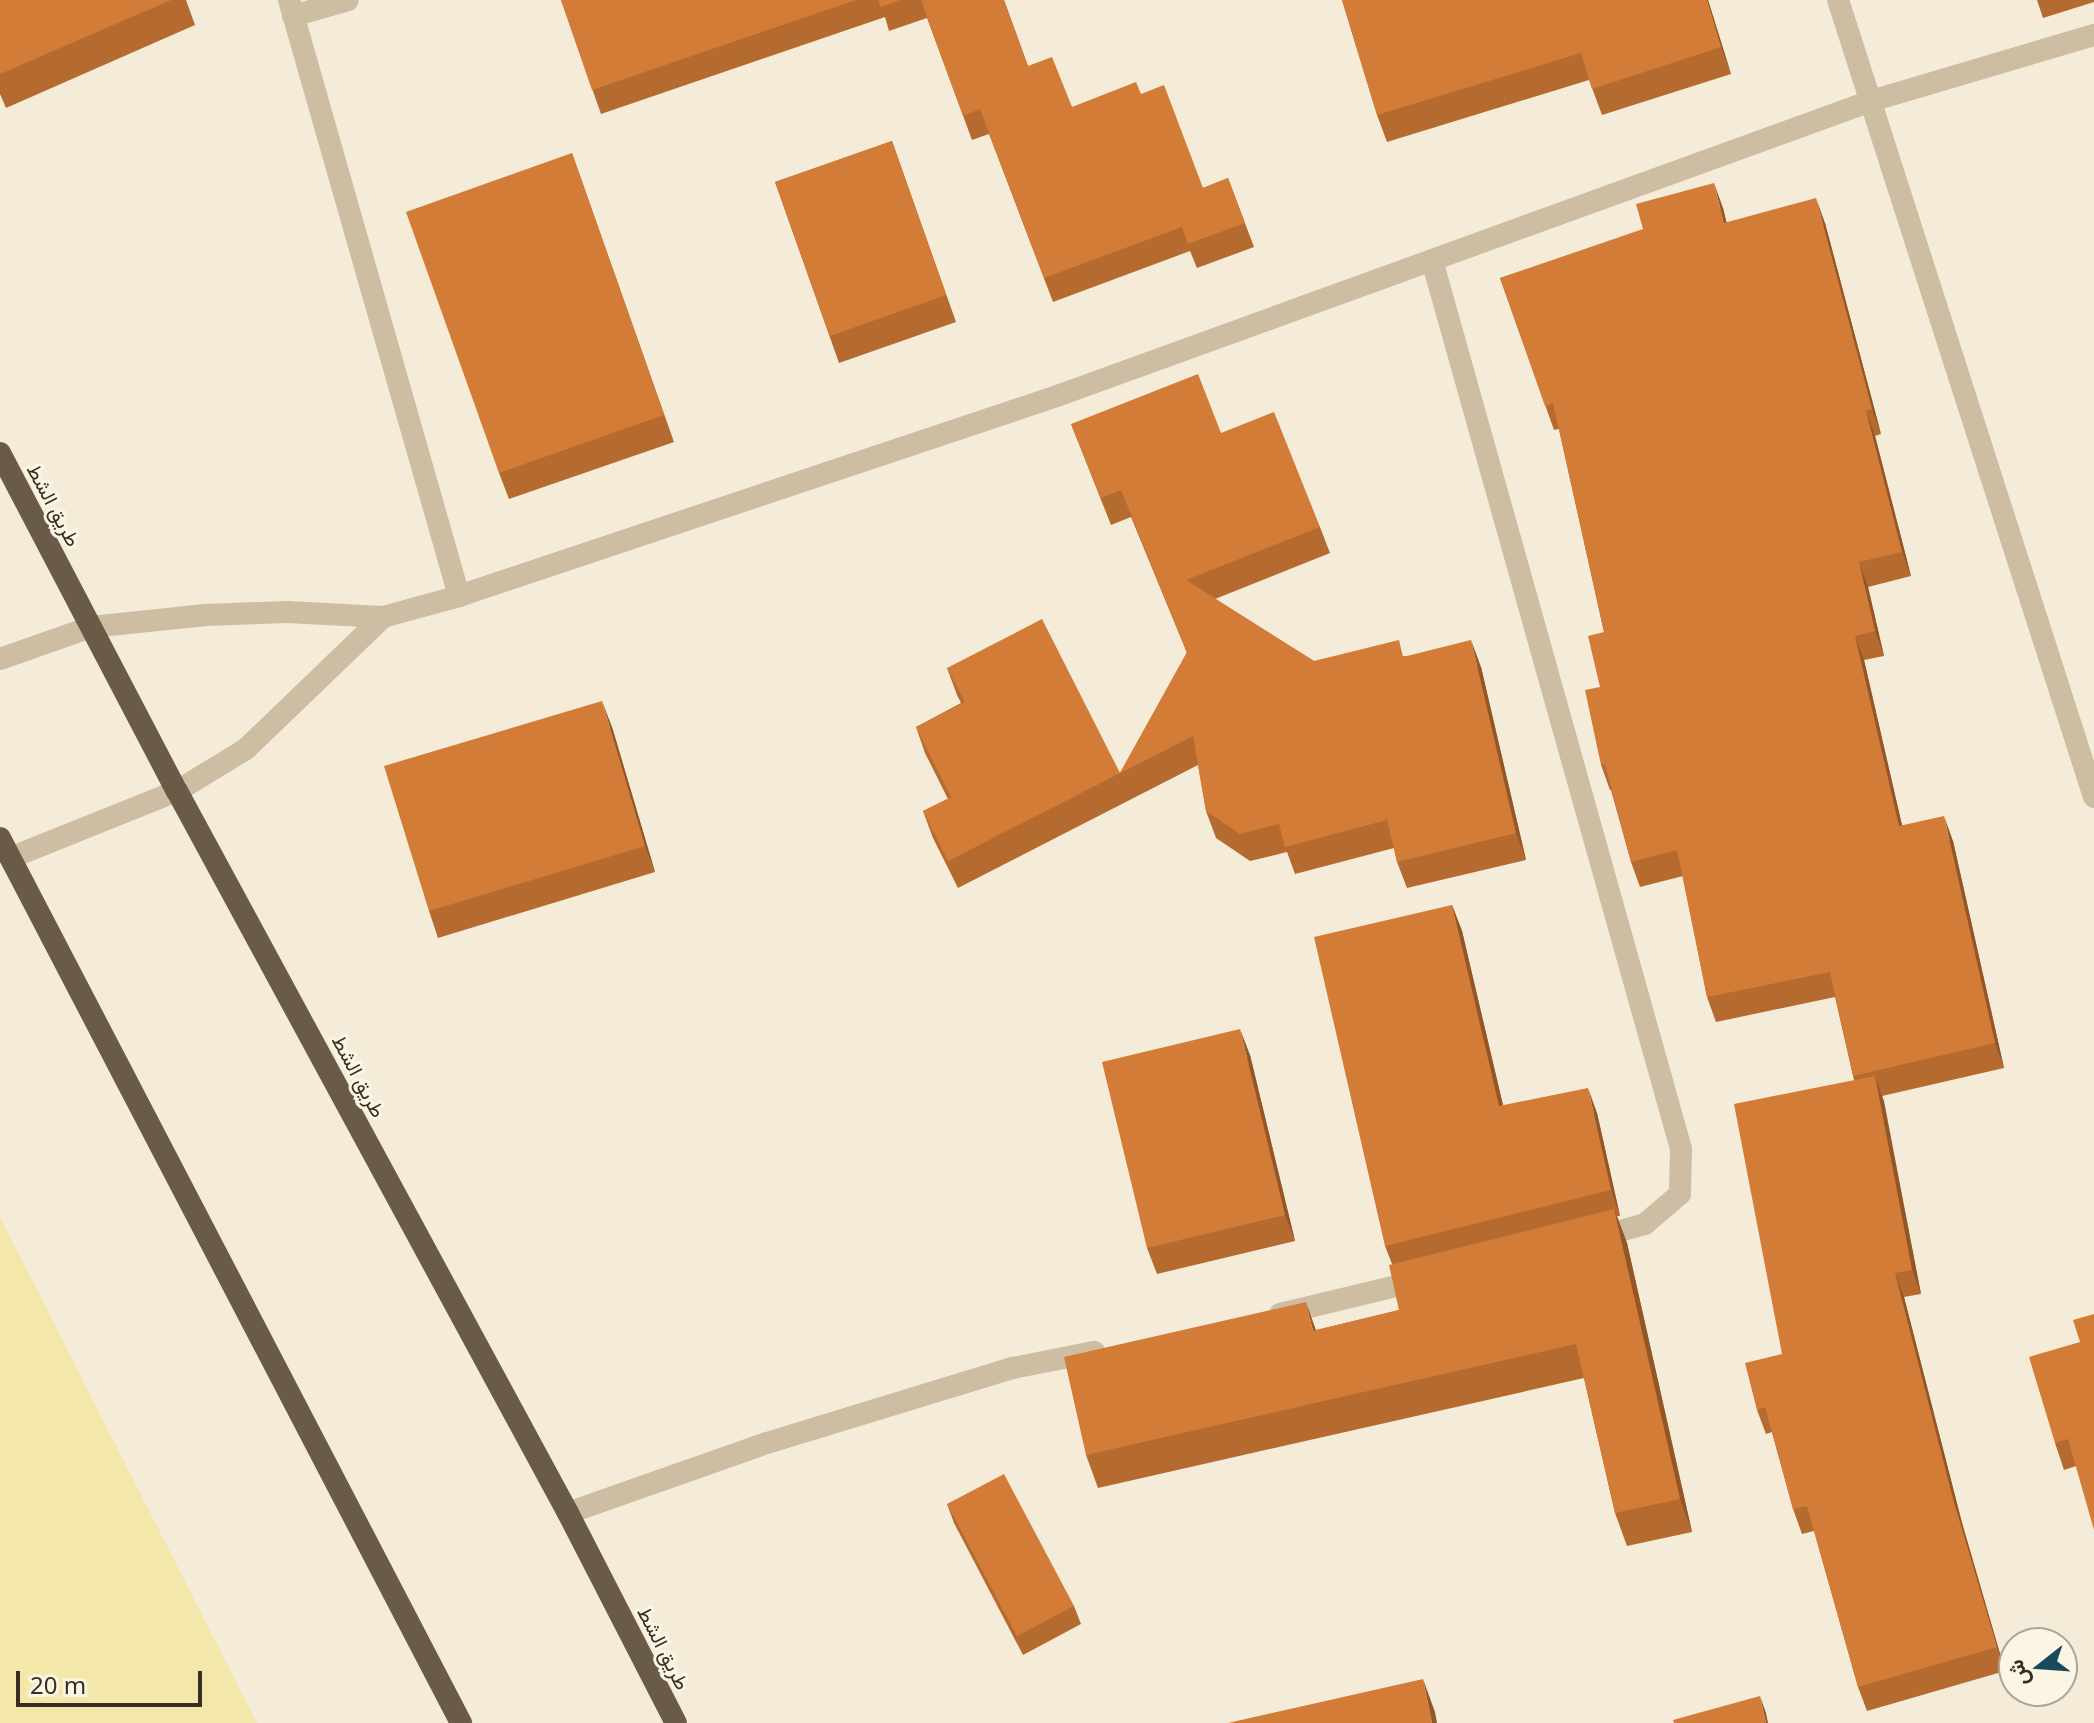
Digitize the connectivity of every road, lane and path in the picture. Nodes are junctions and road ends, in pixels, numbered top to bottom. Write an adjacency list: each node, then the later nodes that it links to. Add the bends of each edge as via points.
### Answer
1 (348, 0): 3 (street)
2 (1838, 0): 5 (street)
3 (291, 8): 8 (street)
4 (2094, 35): 5 (street)
5 (1871, 101): 6 (street); 13 (street)
6 (1432, 260): 8 (street, via 1057,396); 15 (street, via 1681,1149 1680,1194 1645,1224)
7 (0, 453): 10 (highway, طريق الشط)
8 (459, 596): 9 (street)
9 (383, 617): 10 (street, via 287,612); 12 (street, via 246,749)
10 (91, 627): 11 (street); 12 (highway, طريق الشط)
11 (0, 659)
12 (177, 791): 14 (street); 19 (highway, طريق الشط)
13 (2094, 797)
14 (5, 848): 20 (highway)
15 (1579, 1242)
16 (1442, 1275): 17 (street)
17 (1257, 1319)
18 (1120, 1347): 19 (street, via 1013,1368 767,1443)
19 (568, 1513): 21 (highway, طريق الشط)
20 (461, 1723)
21 (676, 1723)

